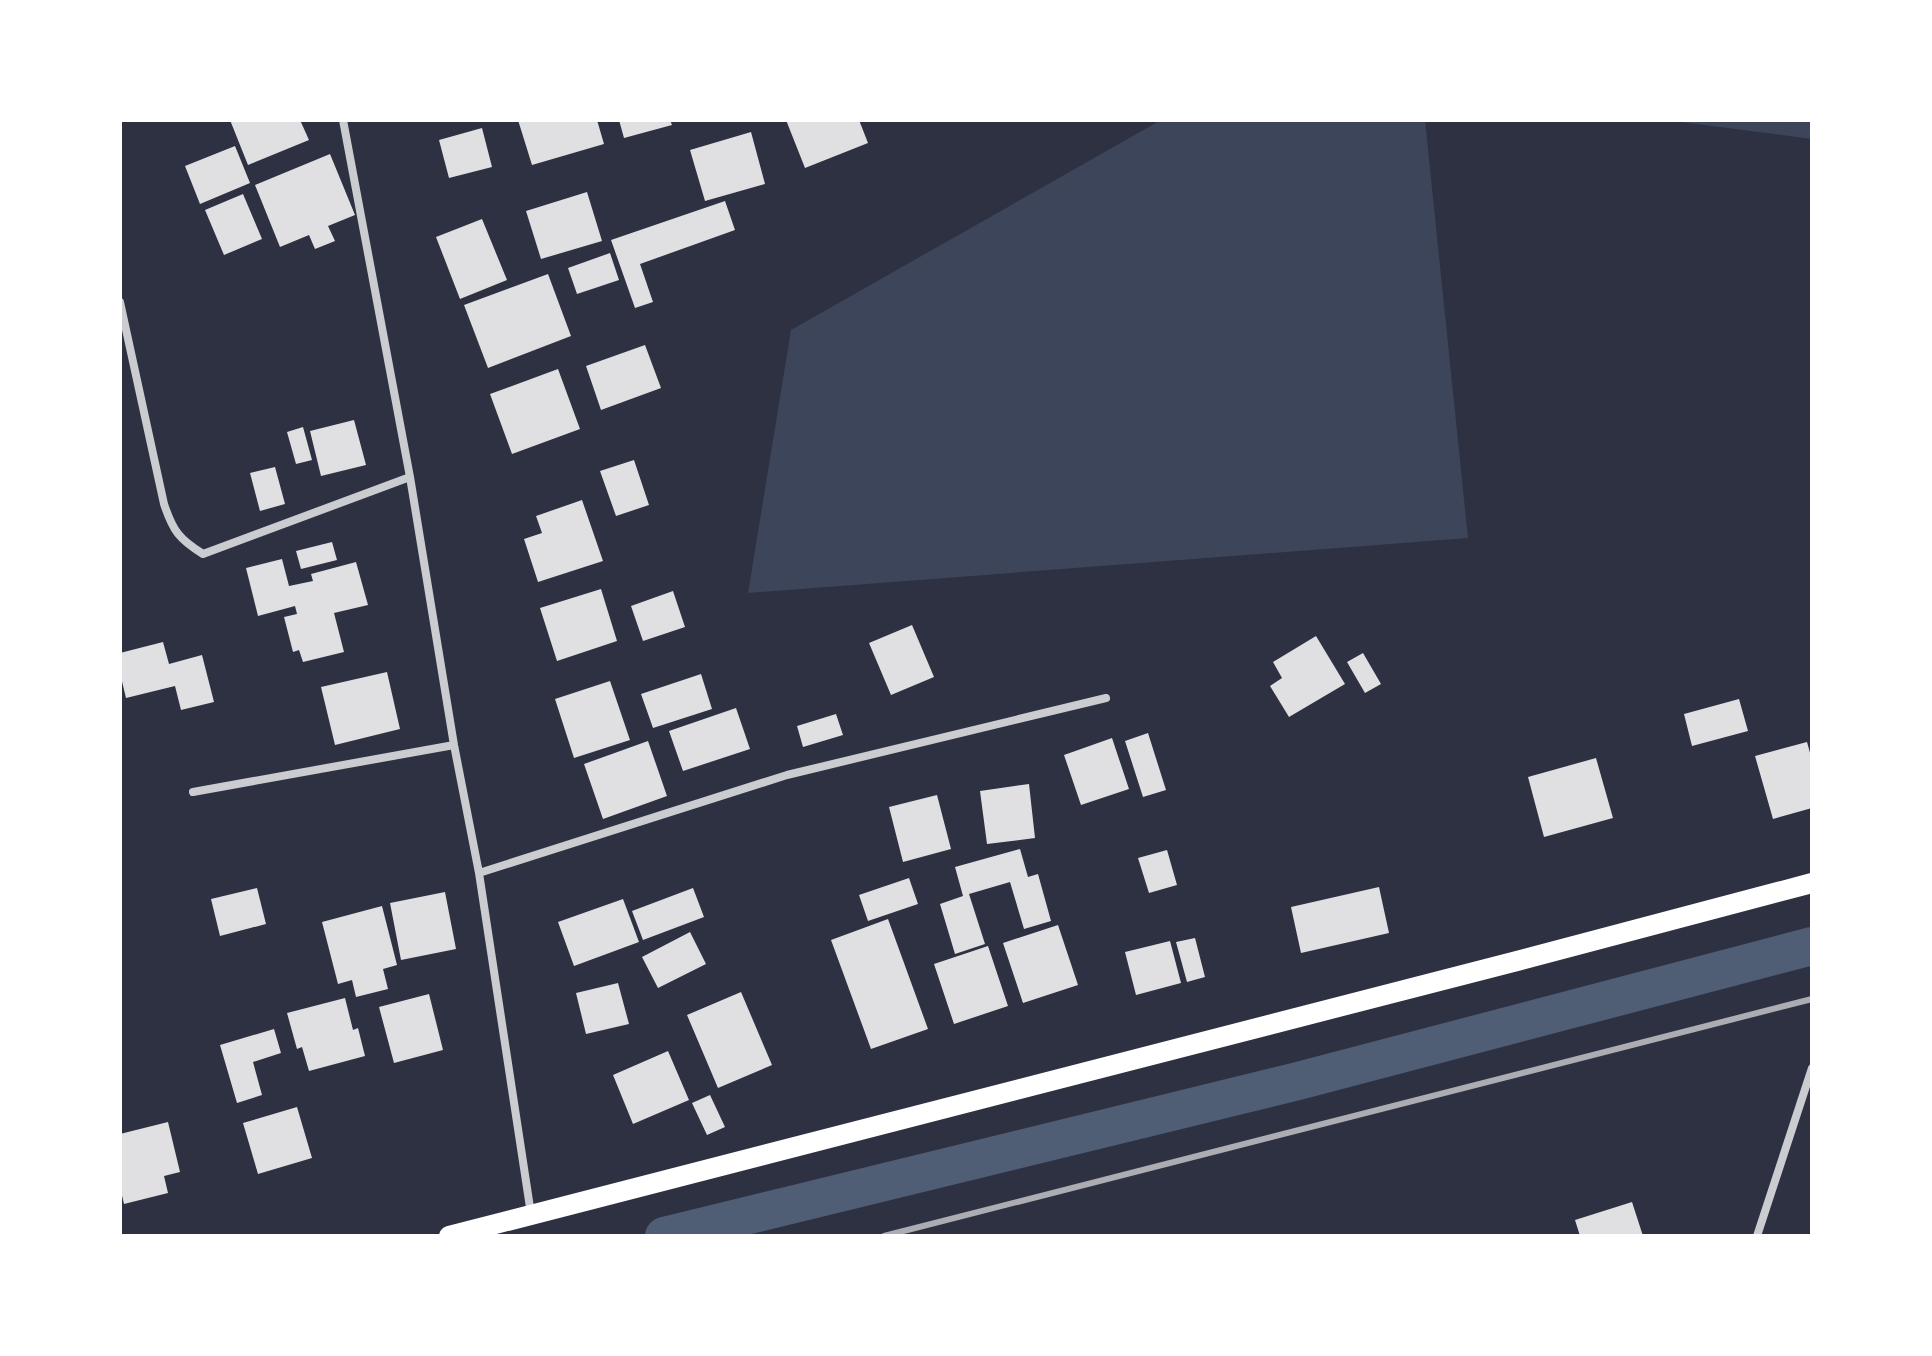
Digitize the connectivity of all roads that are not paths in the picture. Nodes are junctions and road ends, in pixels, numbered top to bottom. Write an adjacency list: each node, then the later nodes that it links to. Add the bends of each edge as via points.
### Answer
1 (343, 120): 3 (street)
2 (120, 302): 3 (street, via 164,504 171,525 203,554)
3 (410, 477): 5 (street)
4 (1106, 698): 7 (street, via 787,775)
5 (454, 745): 6 (street); 7 (street)
6 (193, 792)
7 (479, 873): 10 (street)
8 (1812, 883): 10 (main road)
9 (1812, 1068): 12 (street)
10 (531, 1214): 11 (main road)
11 (449, 1236)
12 (1757, 1236)

